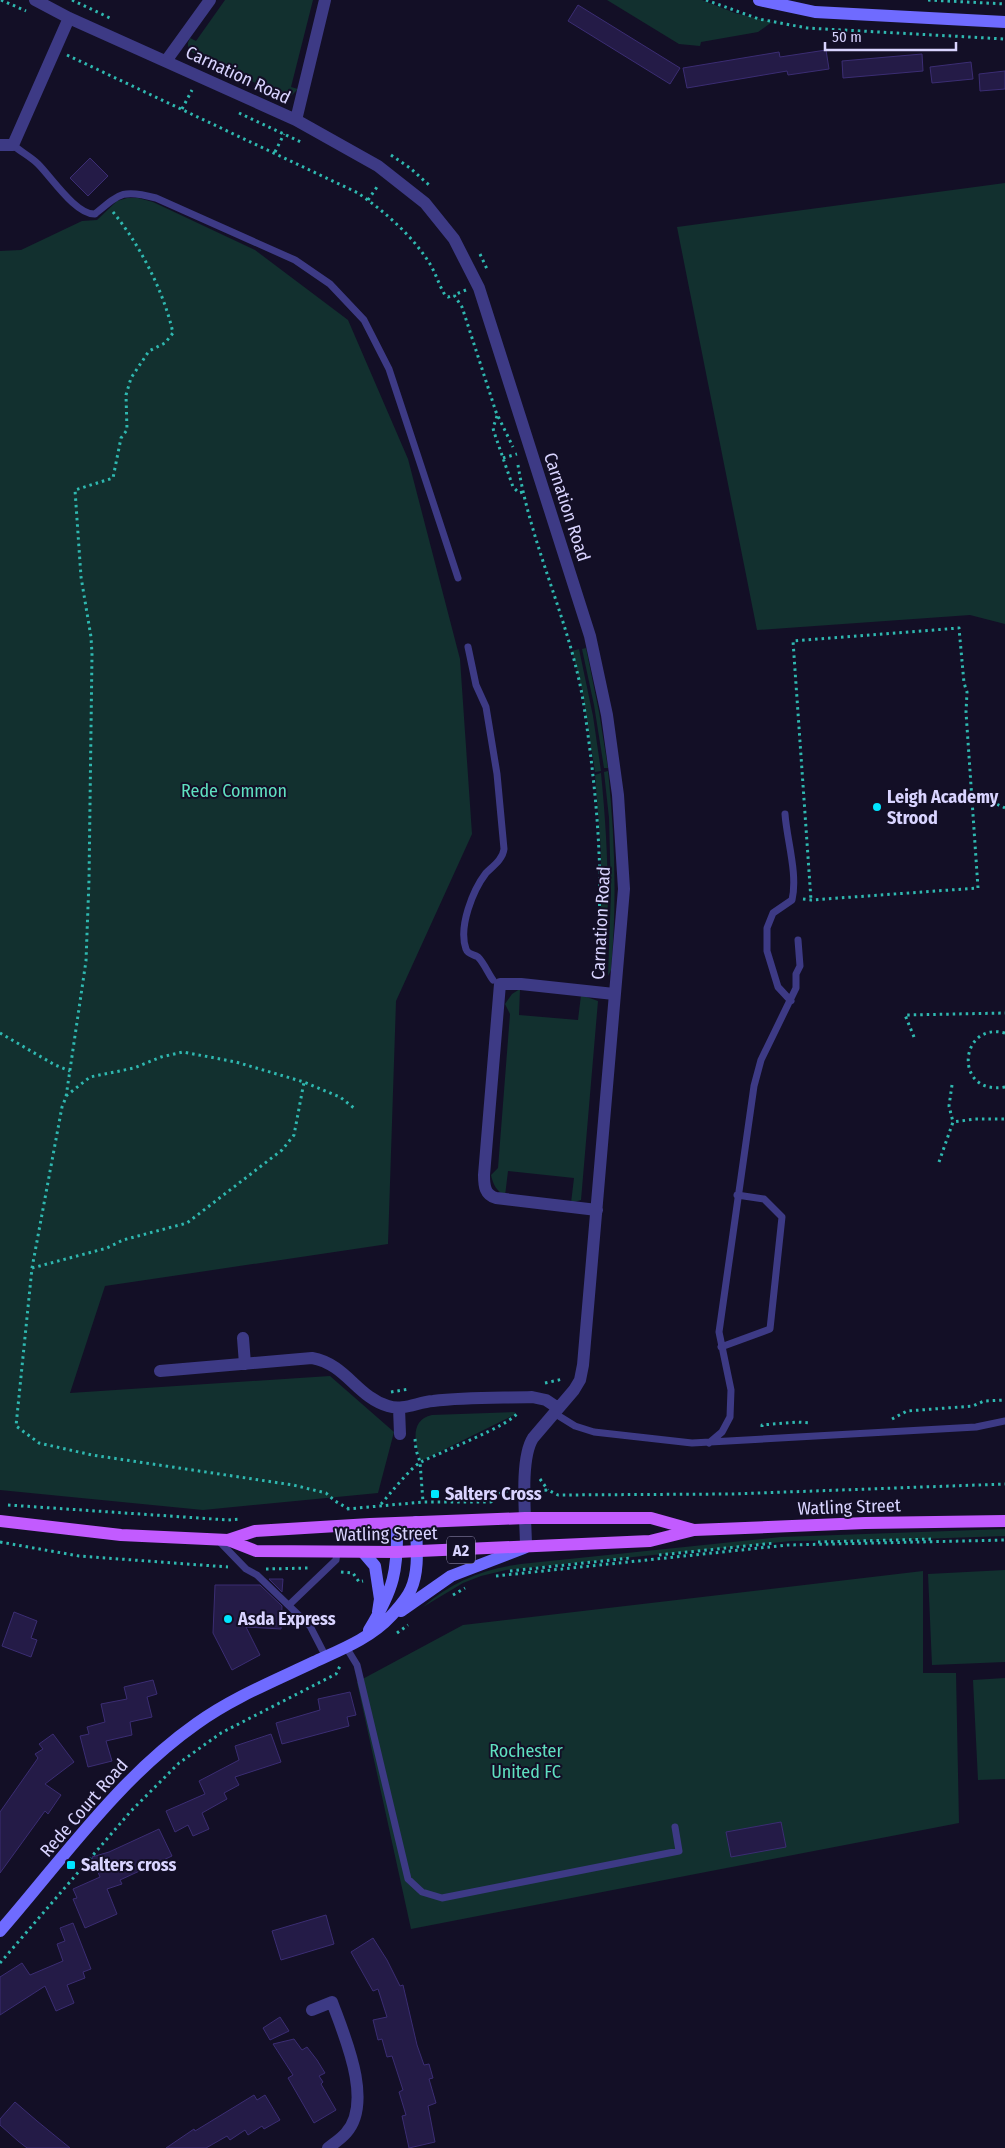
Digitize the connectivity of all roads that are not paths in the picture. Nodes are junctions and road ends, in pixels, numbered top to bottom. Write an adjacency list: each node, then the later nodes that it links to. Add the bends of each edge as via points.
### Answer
1 (210, 0): 7 (street, Carnation Road)
2 (325, 0): 8 (street, Carnation Road)
3 (760, 0): 6 (main road, via 815,12)
4 (38, 1): 5 (street, Carnation Road)
5 (69, 18): 7 (street, Carnation Road); 10 (street)
6 (1005, 22)
7 (166, 61): 8 (street, Carnation Road)
8 (296, 120): 16 (street, Carnation Road, via 378,166 425,203 454,239 479,288 590,636 607,715 618,795 624,890)
9 (0, 145): 10 (street)
10 (13, 145): 11 (lane, via 37,163 88,215 95,214 123,194 134,192 156,198 295,260 330,284 364,320 390,369)
11 (458, 578)
12 (468, 647): 15 (lane, via 476,685 486,707 504,849 471,898 465,945 468,953 480,959)
13 (785, 814): 17 (lane, via 794,884 792,900 773,912 766,928 768,951 778,987)
14 (798, 940): 17 (lane, via 800,968 796,973 796,988)
15 (497, 982): 16 (street, Carnation Road); 19 (street, via 485,1190 496,1198)
16 (614, 994): 19 (street, Carnation Road)
17 (791, 1001): 18 (lane, via 756,1076)
18 (737, 1195): 21 (lane, via 719,1332); 21 (lane, via 764,1199 782,1217 770,1329)
19 (596, 1210): 25 (street, Carnation Road, via 582,1371 577,1386)
20 (243, 1338): 22 (street)
21 (721, 1347): 28 (lane, via 731,1390 730,1417 722,1432)
22 (245, 1364): 23 (street); 24 (street, via 306,1358 320,1360 334,1365 374,1400)
23 (160, 1371)
24 (399, 1408): 25 (street, via 457,1399 541,1398); 27 (street)
25 (556, 1410): 28 (lane, via 575,1426 594,1432 692,1444); 29 (street, Carnation Road, via 532,1438 528,1448)
26 (1005, 1421): 28 (lane, via 976,1427)
27 (400, 1434)
28 (710, 1443)
29 (525, 1518): 32 (main road, Watling Street / A2); 34 (main road, Watling Street / A2, via 652,1518); 36 (street, Carnation Road)
30 (1005, 1520): 34 (main road, Watling Street / A2)
31 (0, 1521): 35 (main road, A2, via 120,1536)
32 (416, 1522): 33 (main road, Watling Street / A2); 40 (main road, Rede Court Road)
33 (397, 1523): 35 (main road, Watling Street / A2, via 255,1531); 39 (main road, Rede Court Road)
34 (694, 1530): 36 (main road, Watling Street / A2, via 650,1541)
35 (223, 1540): 37 (main road, Watling Street / A2, via 256,1551); 41 (lane, via 246,1569 257,1575)
36 (526, 1547): 40 (main road, Watling Street / A2); 42 (main road, via 451,1576)
37 (337, 1552): 38 (main road, Watling Street / A2); 41 (lane, via 336,1559)
38 (363, 1552): 39 (main road, Watling Street / A2); 42 (main road, via 375,1566)
39 (398, 1552): 40 (main road, Watling Street / A2); 42 (main road, Rede Court Road, via 392,1586)
40 (416, 1552): 42 (main road, Rede Court Road, via 412,1589 402,1603)
41 (289, 1606): 44 (lane, via 310,1626)
42 (380, 1621): 43 (main road, Rede Court Road, via 365,1637)
43 (346, 1647): 44 (main road, Rede Court Road); 45 (lane, via 357,1665 408,1879 422,1892 442,1898 679,1851)
44 (326, 1657): 46 (main road, Rede Court Road, via 228,1704 167,1746 118,1790)
45 (675, 1827)
46 (0, 1932)
47 (312, 2010): 48 (street, via 332,2002 356,2078 358,2109 348,2132)
48 (328, 2148)

